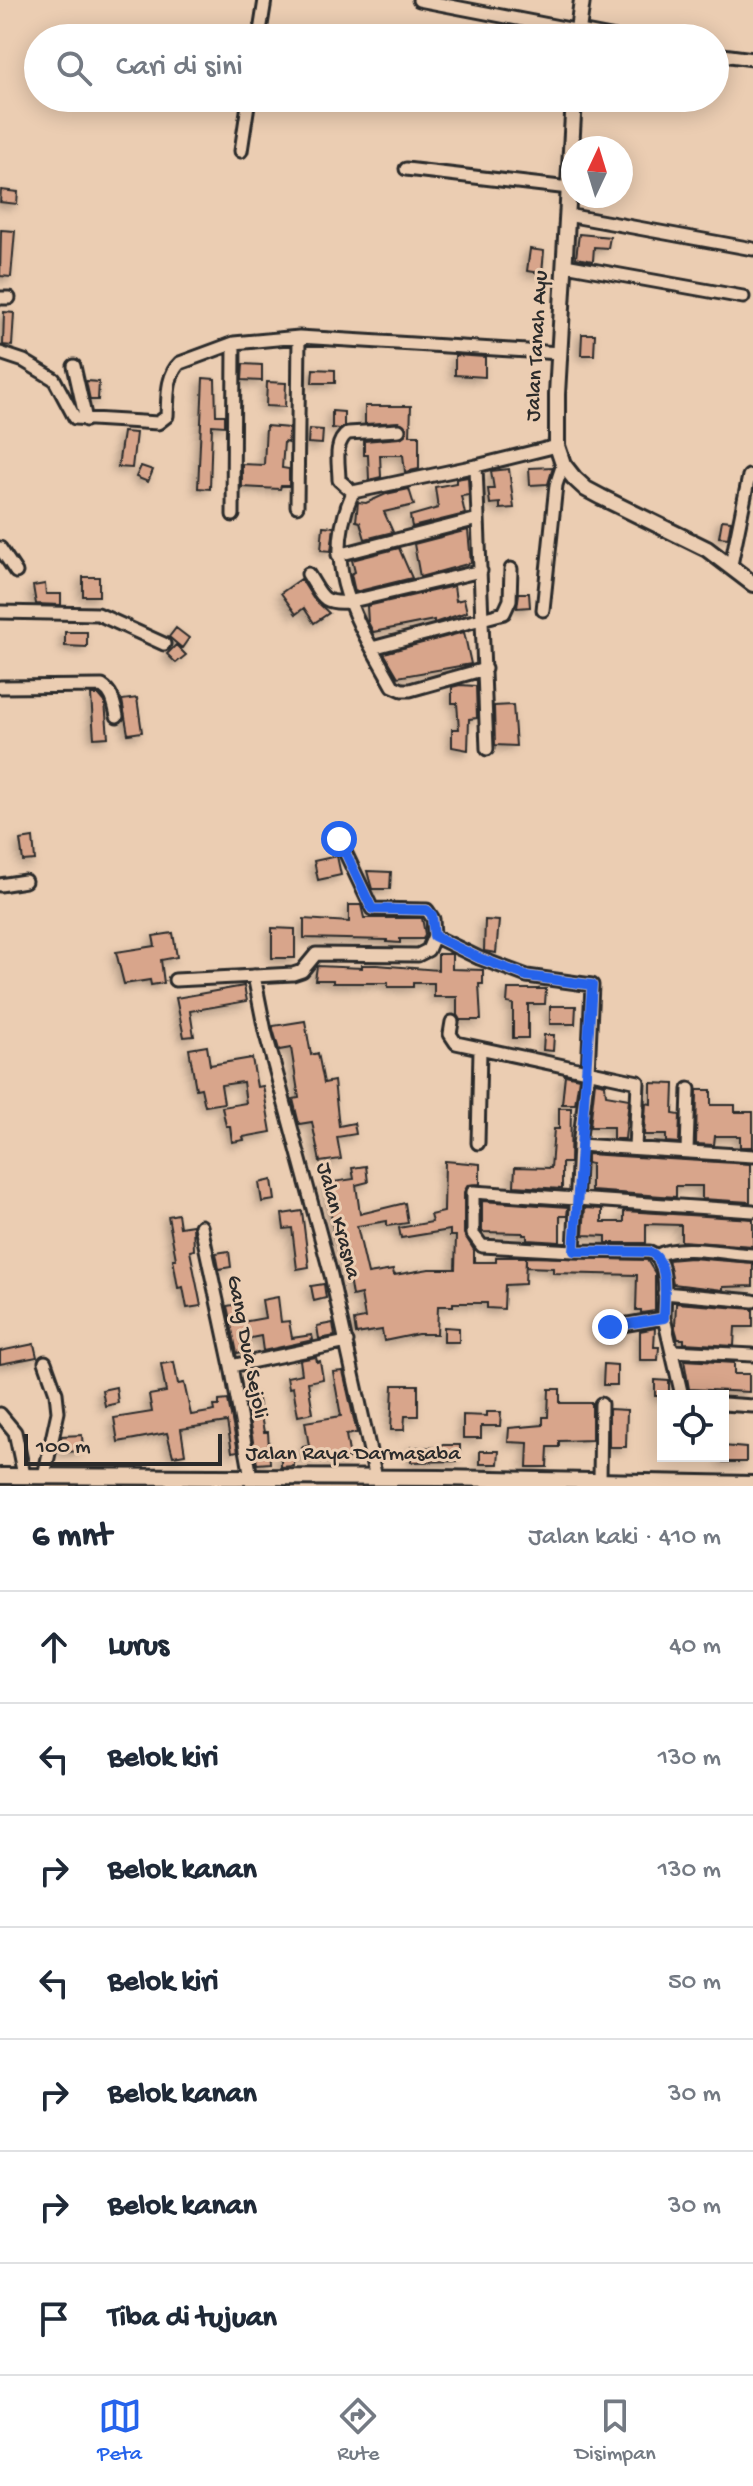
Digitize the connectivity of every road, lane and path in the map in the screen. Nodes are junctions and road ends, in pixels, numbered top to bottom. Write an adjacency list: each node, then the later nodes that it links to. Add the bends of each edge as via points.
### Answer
1 (265, 0): 4 (street)
2 (419, 0): 5 (street)
3 (582, 0): 6 (main road)
4 (261, 24)
5 (528, 24)
6 (579, 24)
7 (729, 56): 8 (street)
8 (753, 59)
9 (247, 112): 12 (street)
10 (573, 112): 11 (main road, Jalan Tanah Ayu)
11 (572, 136)
12 (241, 151)
13 (406, 169): 14 (street)
14 (561, 187)
15 (568, 208): 16 (main road, Jalan Tanah Ayu)
16 (567, 215): 17 (street); 18 (main road, Jalan Tanah Ayu)
17 (753, 249)
18 (565, 265): 19 (street); 23 (main road, Jalan Tanah Ayu)
19 (743, 297)
20 (299, 337): 21 (street); 23 (street); 32 (street)
21 (234, 343): 25 (street, via 173,369 164,420); 33 (street)
22 (0, 353): 25 (street, via 43,370 54,379 72,415)
23 (560, 353): 27 (main road, Jalan Tanah Ayu)
24 (74, 366): 25 (street)
25 (86, 420)
26 (399, 430): 31 (street, via 341,438 339,480)
27 (557, 446): 28 (main road, Jalan Tanah Ayu); 29 (street)
28 (563, 464): 37 (main road, Jalan Tanah Ayu, via 586,489); 44 (street, via 556,485)
29 (476, 466): 31 (street); 34 (street)
30 (749, 476): 37 (street)
31 (353, 492): 36 (street)
32 (297, 506)
33 (233, 515)
34 (478, 519): 36 (street); 39 (street)
35 (0, 548): 40 (street)
36 (338, 555): 43 (street)
37 (731, 565): 42 (main road, Jalan Tanah Ayu)
38 (511, 569): 46 (street, via 507,611)
39 (481, 571): 43 (street); 46 (street)
40 (16, 572)
41 (308, 574): 43 (street, via 328,602)
42 (753, 584)
43 (348, 602): 48 (street)
44 (543, 610)
45 (0, 612): 47 (street, via 98,614)
46 (484, 620): 48 (street); 49 (street)
47 (164, 644)
48 (372, 648): 49 (street, via 393,686 402,690)
49 (485, 669): 52 (street)
50 (0, 687): 51 (street, via 102,686 113,698)
51 (117, 716)
52 (487, 749)
53 (339, 839): 56 (street, via 371,908 427,910)
54 (25, 881): 55 (street)
55 (0, 885)
56 (434, 936): 57 (street, via 428,950 418,955 316,954 298,973); 61 (street, via 527,976 591,984)
57 (254, 976): 58 (street); 78 (street, Jalan Krasna)
58 (175, 980)
59 (452, 1022): 60 (street, via 450,1034 456,1043)
60 (480, 1050): 61 (street); 63 (street)
61 (588, 1072): 64 (street); 65 (street, via 638,1082)
62 (689, 1089): 66 (street)
63 (478, 1143)
64 (579, 1145): 65 (street); 68 (street)
65 (635, 1148): 66 (street)
66 (687, 1151): 67 (street)
67 (753, 1156)
68 (576, 1198): 69 (street); 71 (street); 71 (street, via 472,1193 473,1234 482,1246)
69 (753, 1211)
70 (201, 1226): 82 (street, Gang Dua Sejoli)
71 (574, 1251): 72 (street)
72 (658, 1255): 73 (street, via 681,1250); 74 (street)
73 (753, 1255)
74 (664, 1293): 75 (street); 76 (street)
75 (753, 1301)
76 (664, 1318): 77 (street); 79 (street)
77 (610, 1327)
78 (347, 1342): 82 (street); 92 (street, Jalan Krasna)
79 (673, 1351): 80 (street); 83 (street)
80 (753, 1355)
81 (45, 1362): 90 (street, via 58,1412)
82 (231, 1366): 91 (street, Gang Dua Sejoli)
83 (681, 1390)
84 (601, 1404): 93 (street)
85 (729, 1404): 86 (street)
86 (753, 1406)
87 (0, 1414): 88 (street, via 15,1432)
88 (24, 1475): 89 (main road, Jalan Raya Darmasaba); 90 (main road, Jalan Raya Darmasaba)
89 (0, 1476)
90 (44, 1476): 91 (main road, Jalan Raya Darmasaba)
91 (251, 1477): 92 (main road, Jalan Raya Darmasaba)
92 (376, 1478): 93 (main road, Jalan Raya Darmasaba)
93 (600, 1480): 94 (main road, Jalan Raya Darmasaba)
94 (753, 1484)

